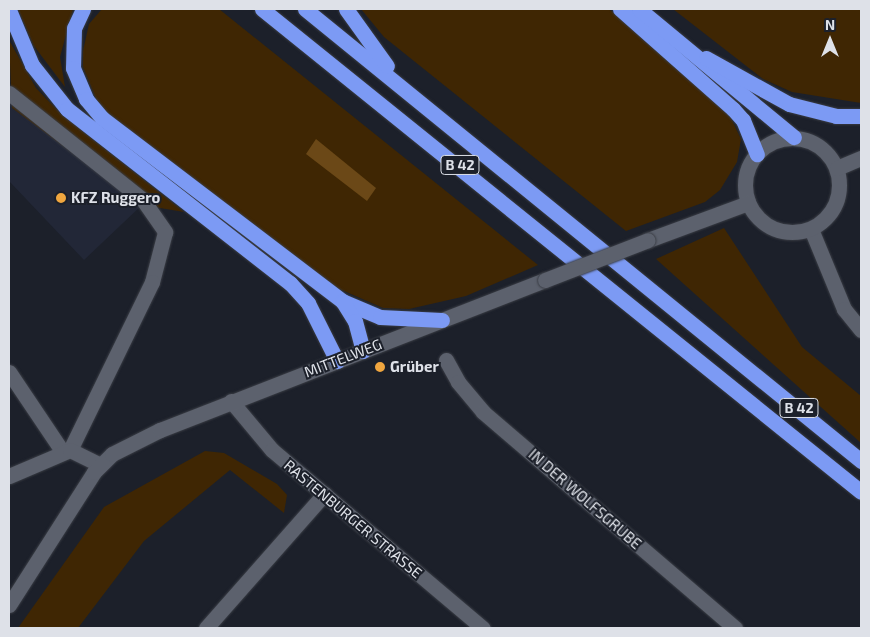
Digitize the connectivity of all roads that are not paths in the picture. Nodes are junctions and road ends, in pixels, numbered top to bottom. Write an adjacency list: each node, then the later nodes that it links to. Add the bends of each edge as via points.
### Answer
1 (83, 9): 19 (highway, via 74,28 73,68 86,99 102,118)
2 (255, 9): 8 (highway)
3 (305, 9): 10 (highway, B 42)
4 (346, 9): 10 (highway)
5 (620, 9): 14 (highway, via 733,109 743,120)
6 (639, 9): 9 (highway)
7 (9, 10): 24 (highway, via 32,65 67,109 290,284 308,303)
8 (268, 13): 31 (highway, B 42)
9 (686, 50): 12 (highway, via 789,104); 13 (highway)
10 (400, 83): 28 (highway, B 42)
11 (9, 93): 27 (street, via 143,200 165,232 152,282)
12 (861, 116)
13 (794, 137): 14 (street, via 773,142); 16 (street, via 821,147)
14 (757, 154): 17 (street, via 745,177)
15 (861, 158): 16 (street)
16 (837, 168): 18 (street, via 836,204)
17 (748, 203): 18 (street, via 758,218 774,229 792,233); 20 (street, MITTELWEG, bridge)
18 (811, 229): 21 (street, via 844,309)
19 (342, 301): 20 (highway, via 380,317); 22 (highway, via 355,321)
20 (442, 320): 22 (street, MITTELWEG)
21 (861, 330)
22 (363, 350): 24 (street, MITTELWEG)
23 (446, 360): 36 (street, IN DER WOLFSGRUBE, via 458,382 484,412)
24 (337, 361): 26 (street, MITTELWEG)
25 (9, 372): 27 (street)
26 (232, 401): 29 (street, MITTELWEG, via 160,430 112,454); 32 (street, RASTENBURGER STRASSE, via 272,450)
27 (66, 450): 29 (street); 30 (street)
28 (861, 462)
29 (101, 465): 33 (street, MITTELWEG)
30 (9, 476)
31 (861, 492)
32 (324, 494): 34 (street); 35 (street, RASTENBURGER STRASSE)
33 (9, 605)
34 (206, 628)
35 (483, 628)
36 (735, 628)

